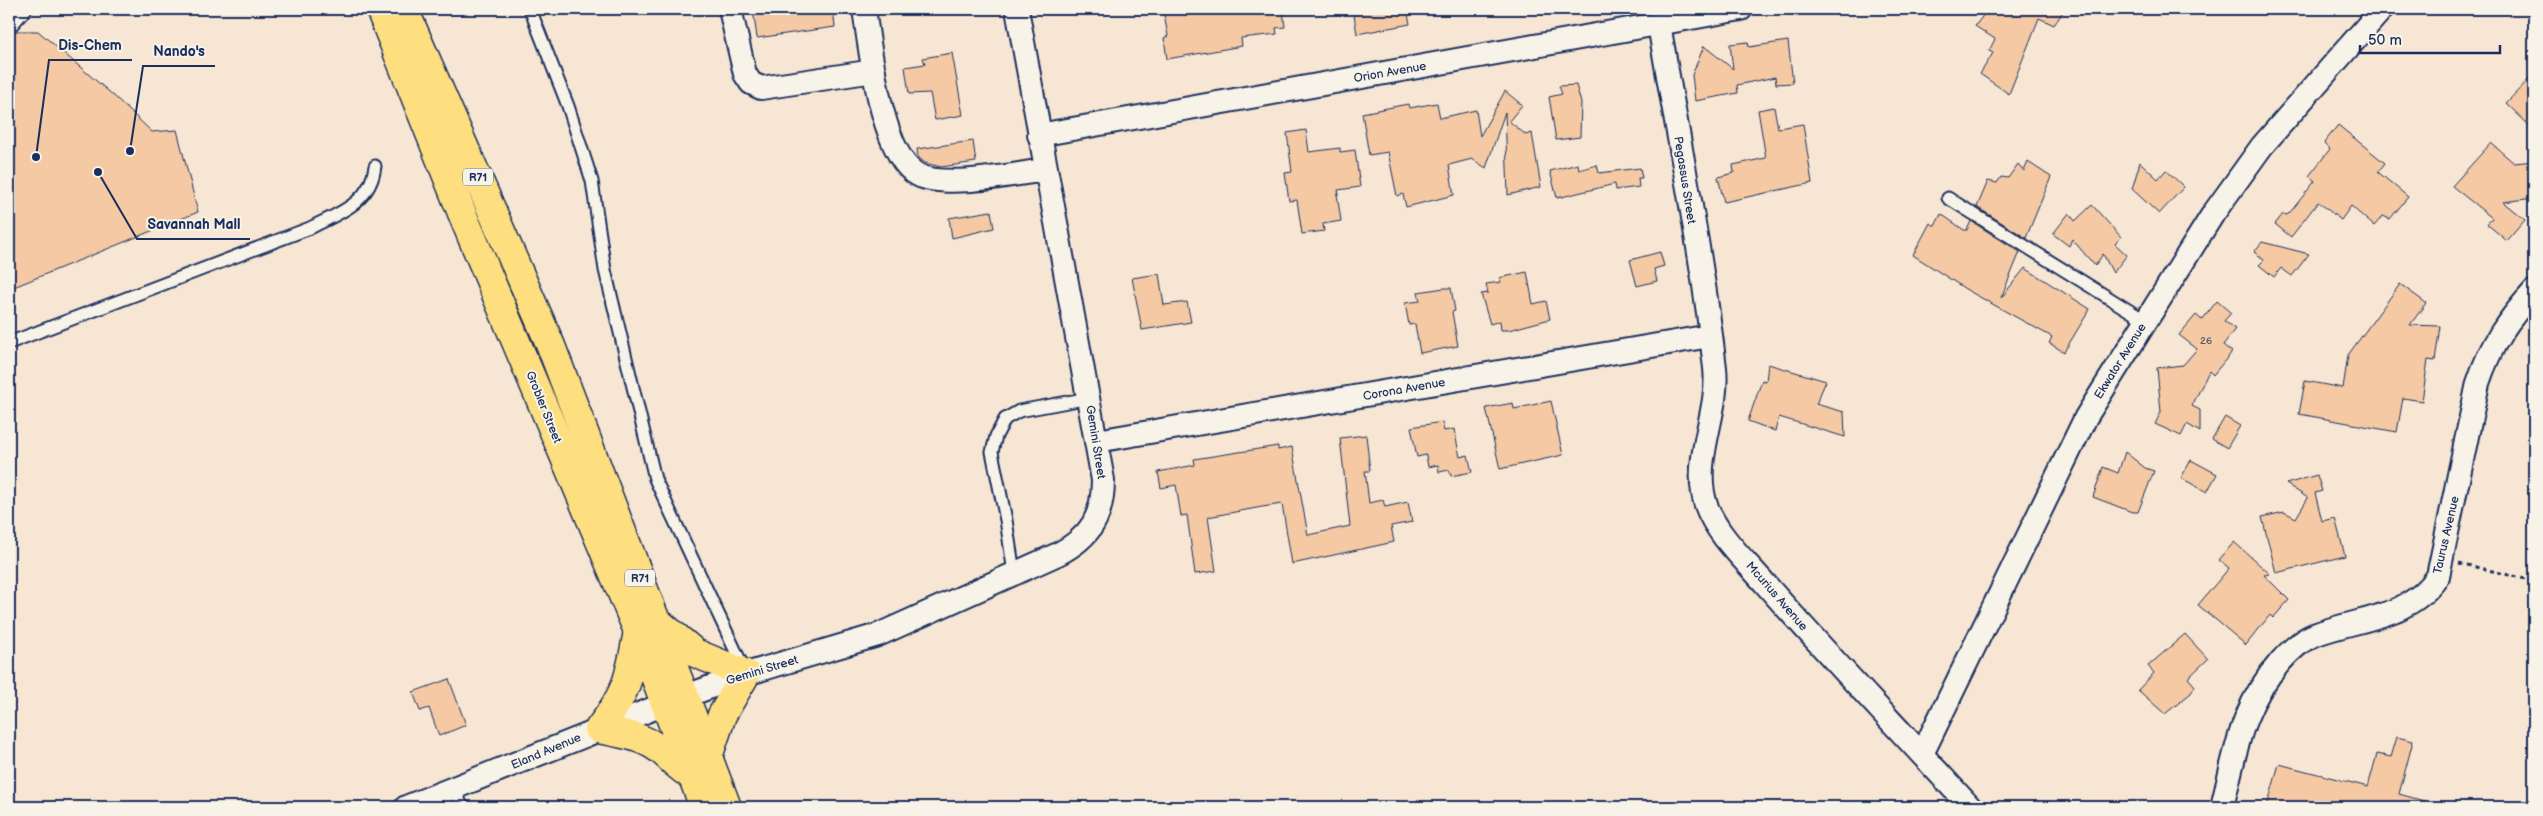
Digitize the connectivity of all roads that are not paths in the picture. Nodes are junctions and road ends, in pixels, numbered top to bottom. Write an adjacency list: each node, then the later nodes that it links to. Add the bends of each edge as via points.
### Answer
1 (26, 9): 11 (lane)
2 (380, 9): 24 (main road, Grobler Street / R71, via 466,223)
3 (404, 9): 24 (main road, Grobler Street / R71, via 551,346)
4 (530, 9): 25 (lane, via 568,106 592,180 605,270 655,479)
5 (730, 9): 12 (street, via 745,74 751,83 761,88)
6 (864, 9): 12 (street)
7 (1017, 9): 13 (street, Gemini Street)
8 (1741, 9): 10 (street, Orion Avenue)
9 (2382, 9): 18 (street, Ekwator Avenue, via 2262,146 2213,214)
10 (1660, 24): 13 (street, Orion Avenue); 19 (street, Pegassus Street)
11 (9, 28)
12 (874, 71): 15 (street, via 888,132 900,156 918,176 951,182)
13 (1039, 135): 15 (street, Gemini Street)
14 (375, 166): 20 (lane, via 364,197 310,228)
15 (1046, 170): 21 (street, Gemini Street)
16 (1948, 198): 18 (lane)
17 (2534, 291): 35 (street, Taurus Avenue, via 2510,318 2484,364 2438,576 2423,596 2400,609 2312,636 2290,651 2251,702)
18 (2146, 321): 28 (street, Ekwator Avenue, via 2086,417 2057,473)
19 (1710, 336): 22 (street, Corona Avenue); 28 (street, Mcurius Avenue, via 1715,371 1702,477 1710,513 1724,535 1798,621)
20 (9, 343)
21 (1089, 398): 22 (street, Gemini Street); 23 (lane, via 1020,411 1006,419 996,436 992,452)
22 (1097, 441): 23 (street, Gemini Street, via 1103,502 1087,534 1074,546)
23 (1014, 573): 25 (street, Gemini Street, via 878,635)
24 (647, 625): 25 (main road, via 694,653); 26 (main road, Grobler Street / R71); 27 (main road, via 617,706)
25 (746, 674): 26 (street, Gemini Street); 29 (main road, via 722,715)
26 (676, 699): 27 (street, Eland Avenue); 29 (main road, Grobler Street / R71)
27 (599, 729): 29 (main road, via 648,742 679,768); 30 (street, Eland Avenue)
28 (1922, 754): 34 (street, Mcurius Avenue)
29 (700, 767): 32 (main road, Grobler Street / R71); 33 (main road, Grobler Street / R71)
30 (458, 798): 31 (street, Eland Avenue)
31 (406, 807)
32 (704, 807)
33 (727, 807)
34 (1970, 807)
35 (2222, 807)

